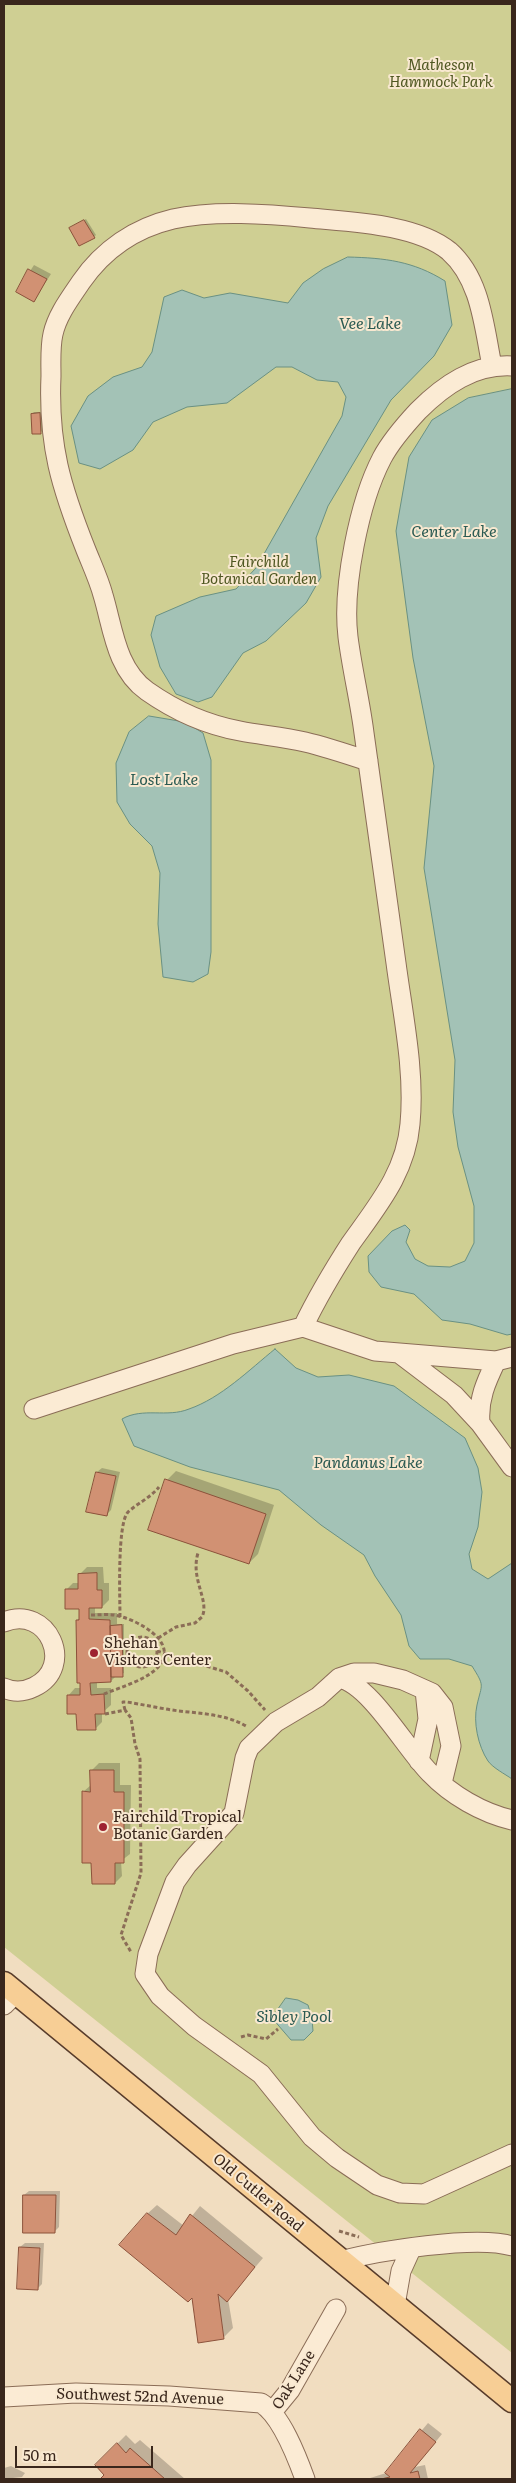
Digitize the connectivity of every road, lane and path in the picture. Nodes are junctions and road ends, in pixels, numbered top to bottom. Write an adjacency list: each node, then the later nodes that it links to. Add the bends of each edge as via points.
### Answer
1 (492, 366): 2 (street); 3 (street, via 460,378 421,408 386,450 370,486 351,572 348,627); 3 (street, via 473,285 458,261 442,246 408,232 355,222 301,217 251,214 200,216 172,219 149,227 98,259 71,298 54,331 50,415 63,490 102,592 118,652 130,674 143,689 211,724 302,741)
2 (512, 366)
3 (368, 761): 4 (street, via 408,1056 411,1092 409,1132 403,1160 386,1197 324,1286)
4 (303, 1328): 5 (street, via 375,1351); 7 (street, via 233,1344)
5 (400, 1354): 6 (street); 8 (street, via 454,1396)
6 (504, 1359): 8 (street, via 482,1390)
7 (34, 1409)
8 (480, 1423): 9 (street)
9 (512, 1467)
10 (159, 1488): 13 (path, via 127,1513 124,1520)
11 (198, 1554): 15 (path, via 197,1583 205,1606 202,1618 176,1627)
12 (91, 1615): 13 (path)
13 (120, 1617): 15 (path, via 136,1622)
14 (4, 1622): 19 (street, via 22,1618 40,1625 50,1637 55,1652 52,1668 38,1685 23,1691)
15 (158, 1638): 17 (path)
16 (157, 1651): 16 (path, via 152,1662 139,1666 131,1662 125,1652 132,1640 141,1637 151,1640); 17 (path)
17 (164, 1652): 21 (path, via 154,1671); 24 (path, via 226,1672)
18 (339, 1678): 20 (street, via 354,1673 374,1673 403,1680); 24 (street, via 318,1697); 26 (street, via 348,1680 366,1694)
19 (4, 1688)
20 (425, 1690): 26 (street, via 428,1719); 27 (street, via 444,1707 448,1726 451,1746)
21 (104, 1694)
22 (124, 1710): 23 (path); 25 (path, via 123,1702 127,1702 209,1714 230,1719); 29 (path, via 131,1718 140,1759 141,1873 121,1935)
23 (105, 1714)
24 (276, 1722): 25 (street)
25 (259, 1737): 29 (street, via 247,1752 233,1816 186,1865 178,1878)
26 (419, 1761): 27 (street)
27 (442, 1783): 28 (street, via 477,1807)
28 (512, 1820)
29 (145, 1966): 32 (street, via 146,1978 160,1996 209,2039)
30 (8, 1993): 36 (main road, Old Cutler Road)
31 (278, 2029): 32 (path, via 266,2039 248,2035 241,2037)
32 (232, 2052): 33 (street, via 261,2074 307,2131 326,2149 387,2190 407,2194 429,2192)
33 (512, 2154)
34 (511, 2244): 35 (street, via 458,2243)
35 (411, 2250): 36 (street); 37 (street, via 401,2271)
36 (340, 2261): 37 (main road, Old Cutler Road)
37 (396, 2305): 40 (main road, Old Cutler Road)
38 (336, 2309): 41 (street, Oak Lane, via 290,2390)
39 (4, 2397): 41 (street, Southwest 52nd Avenue, via 76,2393 169,2396 252,2401 261,2403)
40 (512, 2401)
41 (272, 2412): 42 (street, Oak Lane)
42 (305, 2479)

